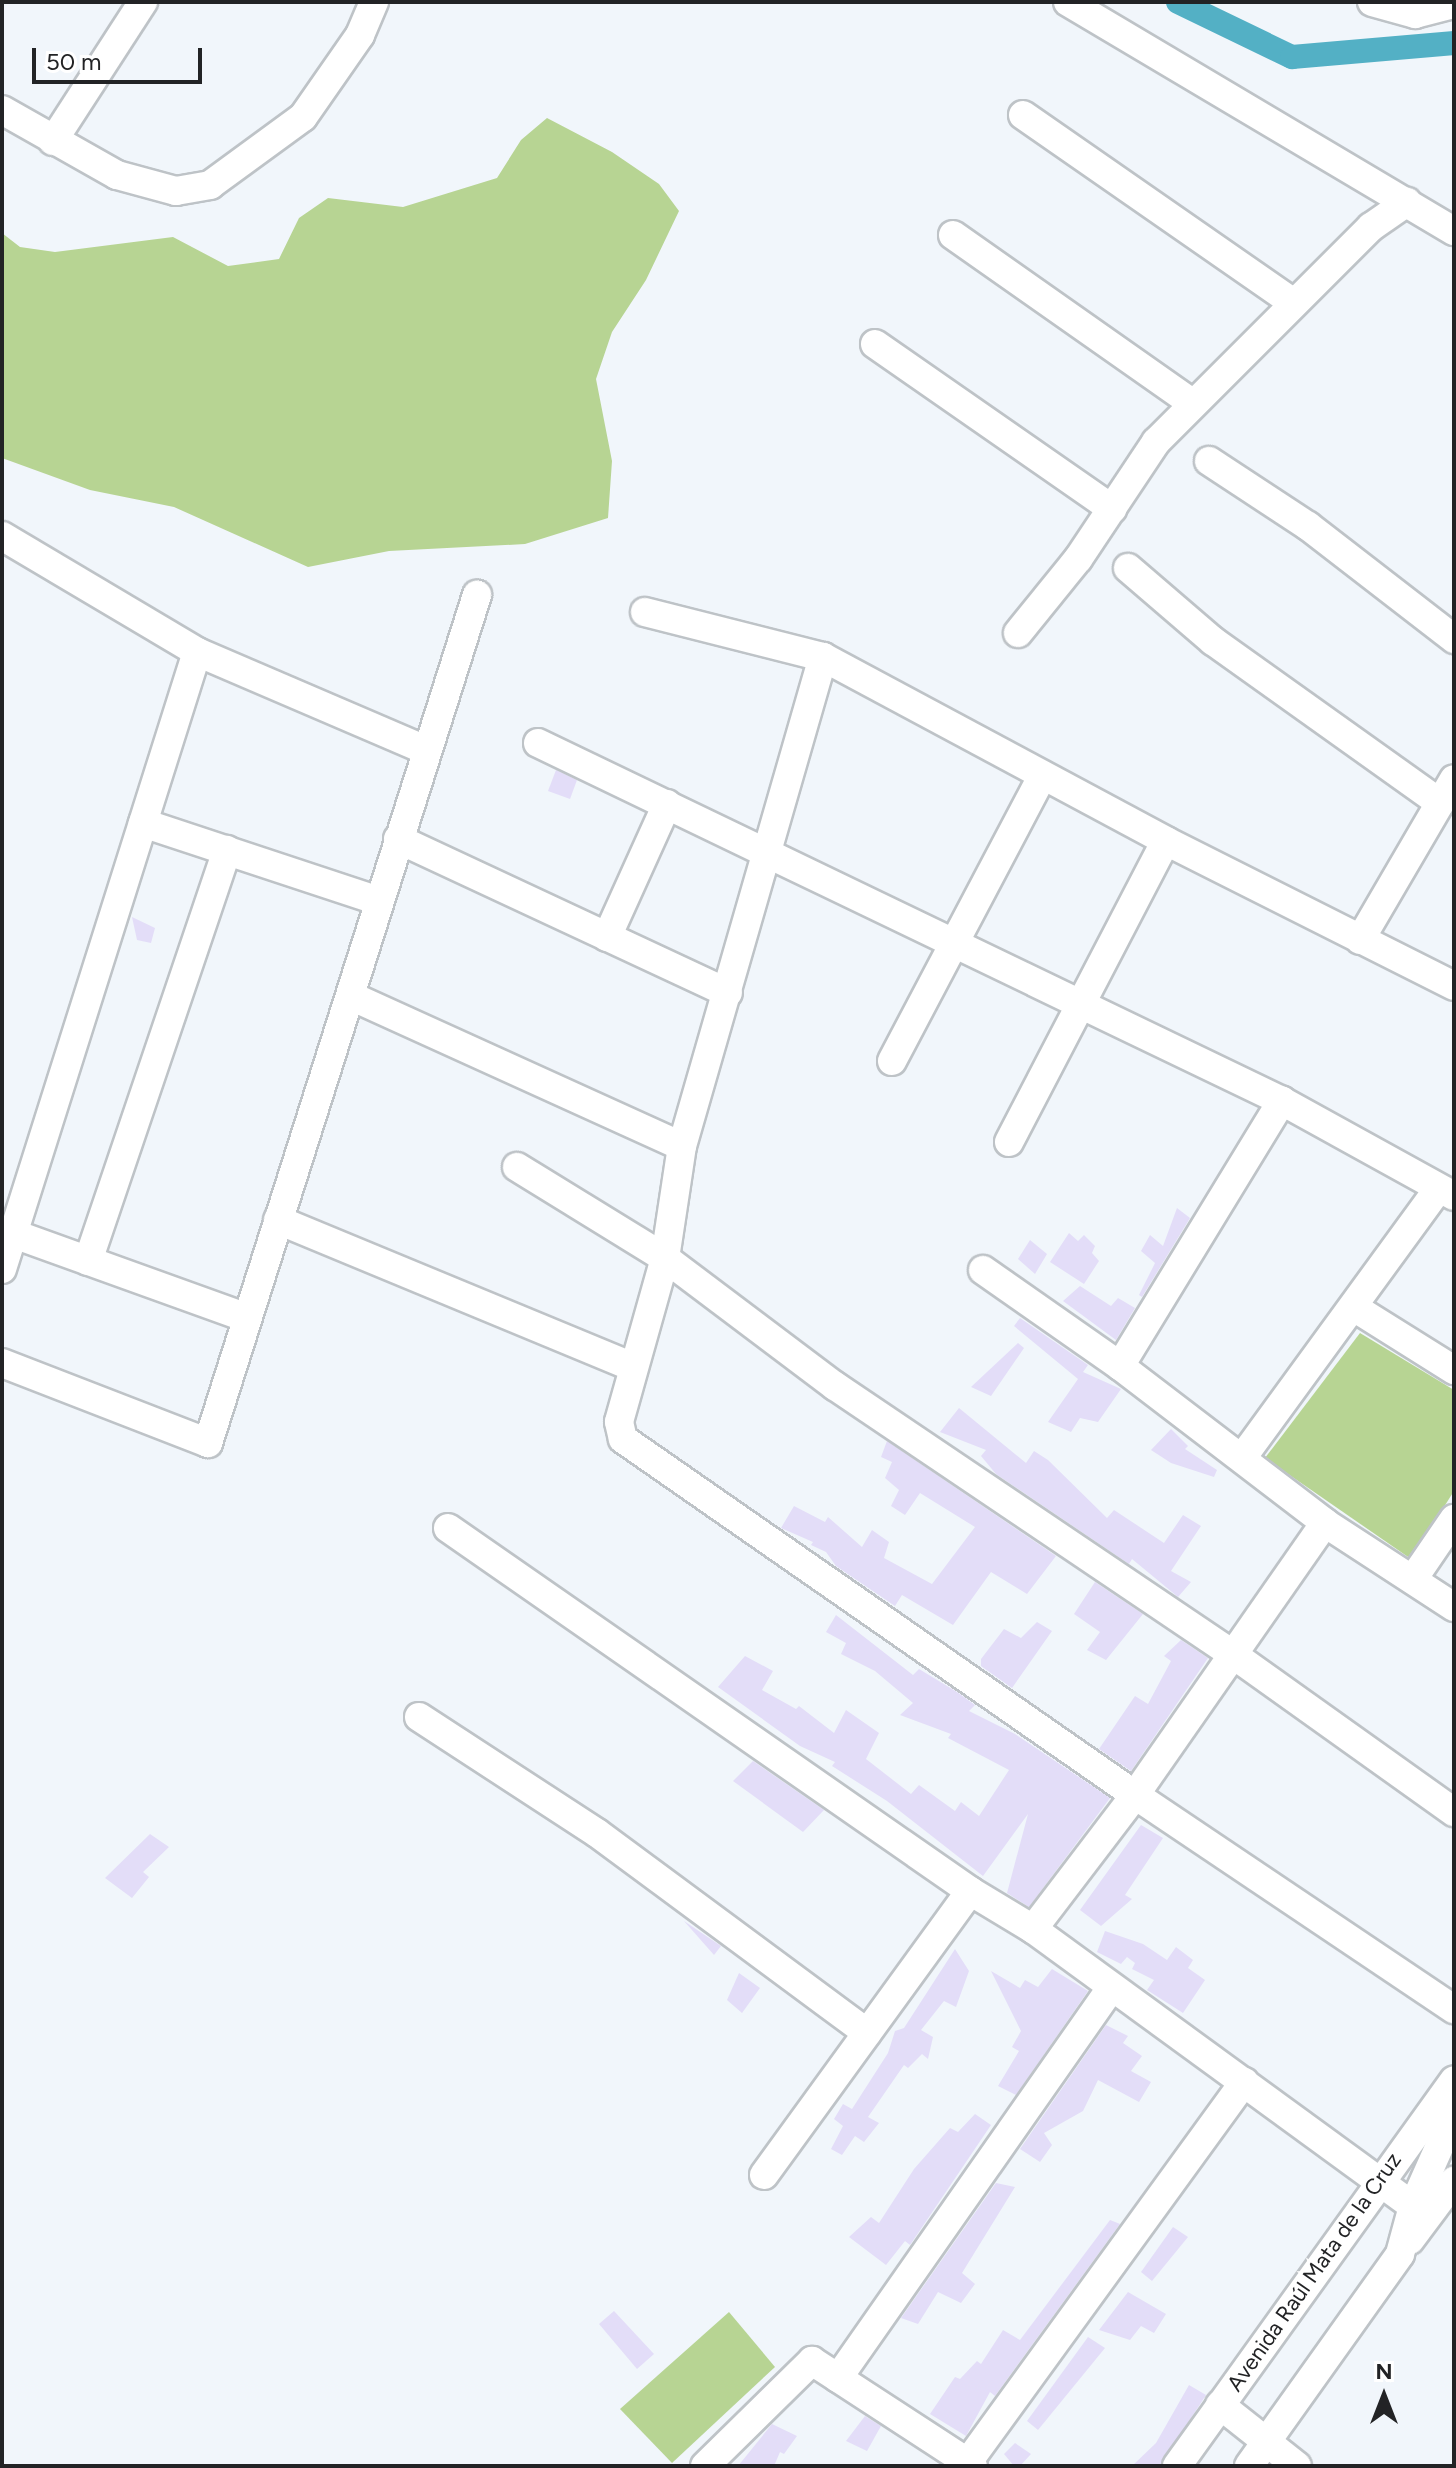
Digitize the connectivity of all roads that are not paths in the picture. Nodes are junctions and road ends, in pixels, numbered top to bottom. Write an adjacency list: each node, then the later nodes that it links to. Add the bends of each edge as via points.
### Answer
1 (143, 2): 8 (street)
2 (374, 2): 8 (street, via 360,35 303,117 210,185 176,191 155,187 117,175)
3 (1068, 2): 9 (street)
4 (1372, 2): 5 (street, via 1415,14)
5 (1454, 4)
6 (2, 110): 8 (street)
7 (1023, 115): 12 (street)
8 (53, 141)
9 (1407, 202): 10 (street); 12 (street, via 1371,227)
10 (1454, 231)
11 (953, 235): 14 (street)
12 (1294, 303): 14 (street)
13 (875, 344): 16 (street)
14 (1192, 403): 16 (street, via 1156,442)
15 (1209, 461): 22 (street, via 1308,526)
16 (1112, 509): 21 (street)
17 (2, 536): 23 (street)
18 (1128, 568): 29 (street, via 1213,641)
19 (477, 595): 26 (street)
20 (645, 612): 24 (street)
21 (1018, 633)
22 (1454, 639)
23 (197, 652): 26 (street); 31 (street)
24 (823, 657): 27 (street); 35 (street)
25 (538, 743): 30 (street)
26 (426, 750): 32 (street)
27 (1043, 775): 33 (street); 39 (street)
28 (1454, 779): 29 (street)
29 (1440, 803): 38 (street)
30 (667, 804): 35 (street); 37 (street)
31 (143, 823): 34 (street); 51 (street)
32 (398, 839): 36 (street); 37 (street)
33 (1166, 841): 38 (street); 43 (street)
34 (227, 850): 36 (street); 53 (street)
35 (770, 852): 39 (street); 41 (street)
36 (379, 901): 42 (street)
37 (607, 937): 41 (street)
38 (1360, 940): 40 (street)
39 (955, 943): 43 (street); 44 (street)
40 (1454, 986)
41 (728, 993): 47 (street)
42 (353, 997): 47 (street); 50 (street)
43 (1083, 1006): 45 (street); 46 (street)
44 (892, 1061)
45 (1282, 1101): 49 (street); 59 (street)
46 (1009, 1142)
47 (682, 1146): 52 (street)
48 (517, 1167): 52 (street)
49 (1446, 1193): 56 (street)
50 (278, 1220): 57 (street); 60 (street)
51 (14, 1234): 53 (street); 54 (street)
52 (665, 1258): 60 (street); 68 (street, via 835,1386)
53 (88, 1261): 57 (street)
54 (2, 1269)
55 (983, 1270): 59 (street)
56 (1355, 1308): 61 (street); 62 (street)
57 (247, 1318): 58 (street, via 208,1443)
58 (2, 1363)
59 (1120, 1366): 62 (street)
60 (633, 1367): 70 (street, via 619,1422 623,1439 635,1450)
61 (1454, 1370)
62 (1242, 1458): 64 (street)
63 (1454, 1519): 66 (street)
64 (1325, 1523): 66 (street); 68 (street)
65 (448, 1528): 72 (street)
66 (1413, 1579): 67 (street)
67 (1454, 1607)
68 (1231, 1653): 70 (street); 71 (street)
69 (419, 1717): 76 (street, via 597,1833)
70 (1135, 1795): 73 (street); 75 (street)
71 (1454, 1812)
72 (970, 1891): 73 (street); 76 (street)
73 (1033, 1929): 74 (street)
74 (1112, 1987): 78 (street); 85 (street)
75 (1454, 2009)
76 (867, 2033): 80 (street)
77 (1454, 2080): 81 (street, Avenida Raúl Mata de la Cruz)
78 (1244, 2082): 81 (street); 88 (street)
79 (1454, 2114): 83 (street)
80 (764, 2175)
81 (1379, 2179): 83 (street); 86 (street, Avenida Raúl Mata de la Cruz)
82 (1454, 2181): 84 (street)
83 (1413, 2206): 84 (street)
84 (1400, 2254): 87 (street)
85 (838, 2378): 88 (street); 89 (street, via 812,2361)
86 (1220, 2405): 87 (street); 90 (street, Avenida Raúl Mata de la Cruz)
87 (1266, 2442): 91 (street); 92 (street)
88 (971, 2464)
89 (705, 2466)
90 (1177, 2466)
91 (1249, 2466)
92 (1297, 2466)

